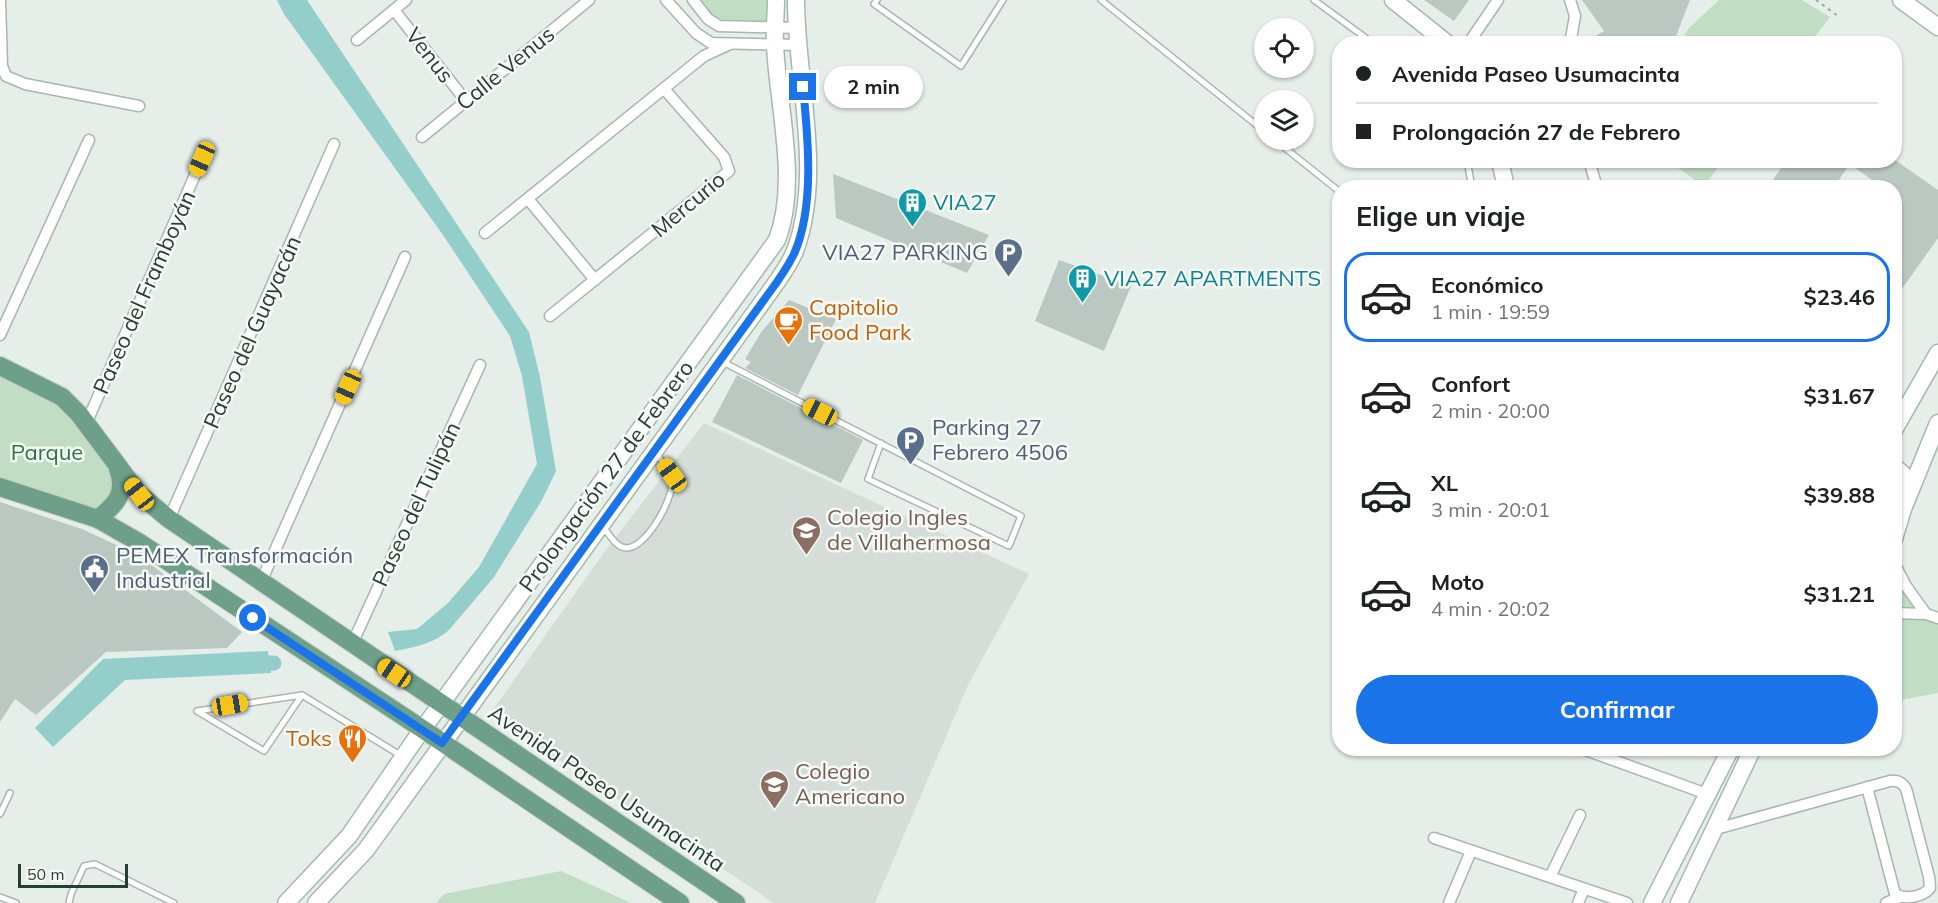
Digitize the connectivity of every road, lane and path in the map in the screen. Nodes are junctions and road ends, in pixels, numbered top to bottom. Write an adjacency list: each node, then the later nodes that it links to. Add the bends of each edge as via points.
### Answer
1 (0, 0): 35 (street, via 2,66 6,76 26,84)
2 (406, 0): 17 (street)
3 (589, 0): 34 (street, Calle Venus)
4 (666, 0): 28 (street, via 696,33)
5 (693, 0): 19 (street, via 712,22)
6 (776, 0): 20 (main road, Prolongación 27 de Febrero)
7 (796, 0): 22 (main road, Prolongación 27 de Febrero)
8 (877, 0): 9 (lane, via 874,4 961,66)
9 (1003, 0)
10 (1101, 0): 36 (lane)
11 (1314, 0): 23 (lane)
12 (1393, 0): 24 (main road)
13 (1498, 0): 25 (street)
14 (1570, 0): 26 (street, via 1575,15)
15 (1815, 0): 18 (path)
16 (1901, 0): 21 (main road)
17 (394, 10): 27 (street); 34 (street, Venus)
18 (1838, 16)
19 (723, 27): 20 (street); 28 (street)
20 (776, 27): 22 (street); 30 (main road, Prolongación 27 de Febrero)
21 (1938, 27)
22 (798, 28): 31 (main road, Prolongación 27 de Febrero)
23 (1363, 36)
24 (1438, 36)
25 (1473, 36)
26 (1571, 36)
27 (357, 40)
28 (710, 42): 29 (street); 32 (street)
29 (730, 45): 30 (street); 32 (street)
30 (775, 45): 31 (street); 73 (main road, Prolongación 27 de Febrero, via 786,191 777,240)
31 (799, 45): 50 (main road, Prolongación 27 de Febrero, via 807,139 801,229 783,273)
32 (704, 56): 33 (street)
33 (664, 90): 43 (street); 46 (street, Mercurio, via 724,158 729,171)
34 (466, 101): 37 (street, Calle Venus)
35 (139, 106)
36 (1254, 123)
37 (422, 137)
38 (89, 140): 48 (street)
39 (334, 144): 64 (street, Paseo del Guayacán)
40 (1288, 150): 42 (lane)
41 (202, 159): 55 (street, Paseo del Framboyán)
42 (1332, 186)
43 (528, 199): 44 (street); 46 (street)
44 (486, 233)
45 (405, 257): 67 (street)
46 (595, 280): 47 (street, Mercurio)
47 (550, 316)
48 (0, 335)
49 (1938, 353): 53 (main road)
50 (719, 360): 56 (lane); 57 (main road, Prolongación 27 de Febrero)
51 (480, 365): 71 (street, Paseo del Tulipán)
52 (0, 366): 55 (main road, Avenida Paseo Usumacinta, via 62,397)
53 (1902, 416)
54 (1938, 423): 61 (main road)
55 (86, 424): 58 (main road, Avenida Paseo Usumacinta)
56 (881, 443): 56 (lane, via 1021,516 1009,546 868,479)
57 (654, 450): 65 (main road, Prolongación 27 de Febrero); 65 (lane, via 672,475 672,489 652,530 640,543 627,548 616,544)
58 (117, 465): 63 (main road, via 121,495); 64 (main road, Avenida Paseo Usumacinta, via 146,501)
59 (1902, 472): 61 (main road, via 1907,483)
60 (0, 487): 63 (main road)
61 (1904, 509): 62 (main road)
62 (1902, 515)
63 (98, 519): 75 (main road)
64 (169, 519): 67 (main road, Avenida Paseo Usumacinta)
65 (600, 524): 74 (main road, Prolongación 27 de Febrero)
66 (1902, 578): 69 (street)
67 (261, 582): 71 (main road, Avenida Paseo Usumacinta)
68 (1902, 613): 69 (street)
69 (1926, 614): 70 (street)
70 (1938, 618)
71 (352, 644): 73 (main road, Avenida Paseo Usumacinta)
72 (302, 696): 72 (lane, via 247,702 197,711 264,752); 80 (lane)
73 (441, 705): 74 (main road, Avenida Paseo Usumacinta); 75 (main road, Prolongación 27 de Febrero)
74 (460, 718): 76 (main road, Prolongación 27 de Febrero); 99 (main road, Avenida Paseo Usumacinta)
75 (424, 730): 76 (main road); 80 (main road, Prolongación 27 de Febrero)
76 (442, 743): 97 (main road, Prolongación 27 de Febrero, via 366,850); 98 (main road)
77 (1602, 756): 83 (street)
78 (1727, 756): 83 (main road)
79 (1749, 756): 86 (main road)
80 (404, 757): 96 (main road, Prolongación 27 de Febrero, via 349,836)
81 (1867, 788): 86 (street); 92 (street, via 1892,887); 92 (street, via 1894,780 1901,782 1907,792 1930,888 1922,894)
82 (9, 793): 84 (lane)
83 (1707, 795): 103 (main road)
84 (0, 814)
85 (1580, 815): 89 (street)
86 (1716, 829): 104 (main road)
87 (1434, 838): 88 (street)
88 (1471, 851): 89 (street); 100 (street)
89 (1550, 877): 90 (street)
90 (1584, 889): 101 (street); 102 (street)
91 (0, 897): 93 (lane)
92 (1900, 897): 105 (street)
93 (16, 903)
94 (69, 903): 95 (lane, via 84,866 94,864)
95 (174, 903)
96 (286, 903)
97 (316, 903)
98 (680, 903)
99 (736, 903)
100 (1449, 903)
101 (1578, 903)
102 (1627, 903)
103 (1652, 903)
104 (1679, 903)
105 (1886, 903)

